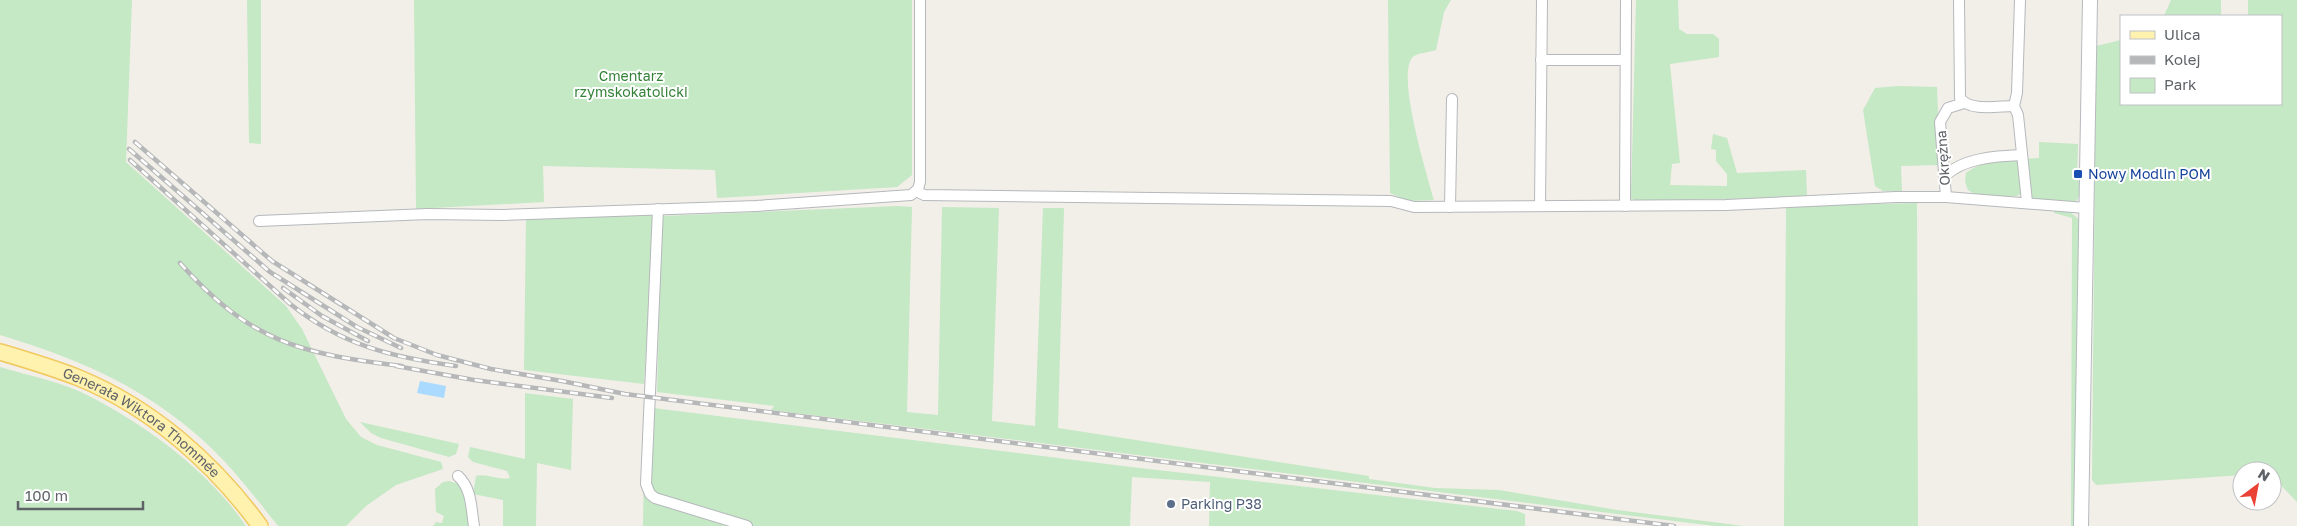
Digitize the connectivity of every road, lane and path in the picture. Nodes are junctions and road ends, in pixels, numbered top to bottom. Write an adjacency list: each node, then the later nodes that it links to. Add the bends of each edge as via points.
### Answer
1 (920, 0): 14 (street, via 920,182)
2 (1542, 0): 7 (street)
3 (1626, 0): 8 (street)
4 (1959, 0): 10 (street, via 1960,98)
5 (2020, 0): 11 (street, via 2018,93)
6 (2090, 0): 20 (street)
7 (1541, 60): 8 (street); 17 (street)
8 (1626, 60): 18 (street)
9 (1452, 99): 19 (street)
10 (1964, 104): 11 (street); 13 (street, Okrężna, via 1948,108 1940,122)
11 (2014, 106): 12 (street)
12 (2022, 155): 13 (street, via 1992,156 1950,171); 16 (street)
13 (1944, 177): 15 (street, Okrężna)
14 (916, 191): 19 (street, via 924,195 1391,201 1405,206); 21 (street, via 906,196)
15 (1946, 197): 16 (street); 18 (street)
16 (2027, 202): 20 (street)
17 (1540, 206): 18 (street); 19 (street)
18 (1625, 206)
19 (1450, 207)
20 (2086, 208): 28 (street)
21 (658, 209): 22 (street); 27 (street, via 646,484 655,498)
22 (259, 221)
23 (0, 352): 25 (main road, Generała Wiktora Thommée, via 79,378 135,408 206,463)
24 (458, 476): 26 (street, via 466,483 470,495)
25 (260, 526)
26 (474, 526)
27 (747, 526)
28 (2081, 526)

